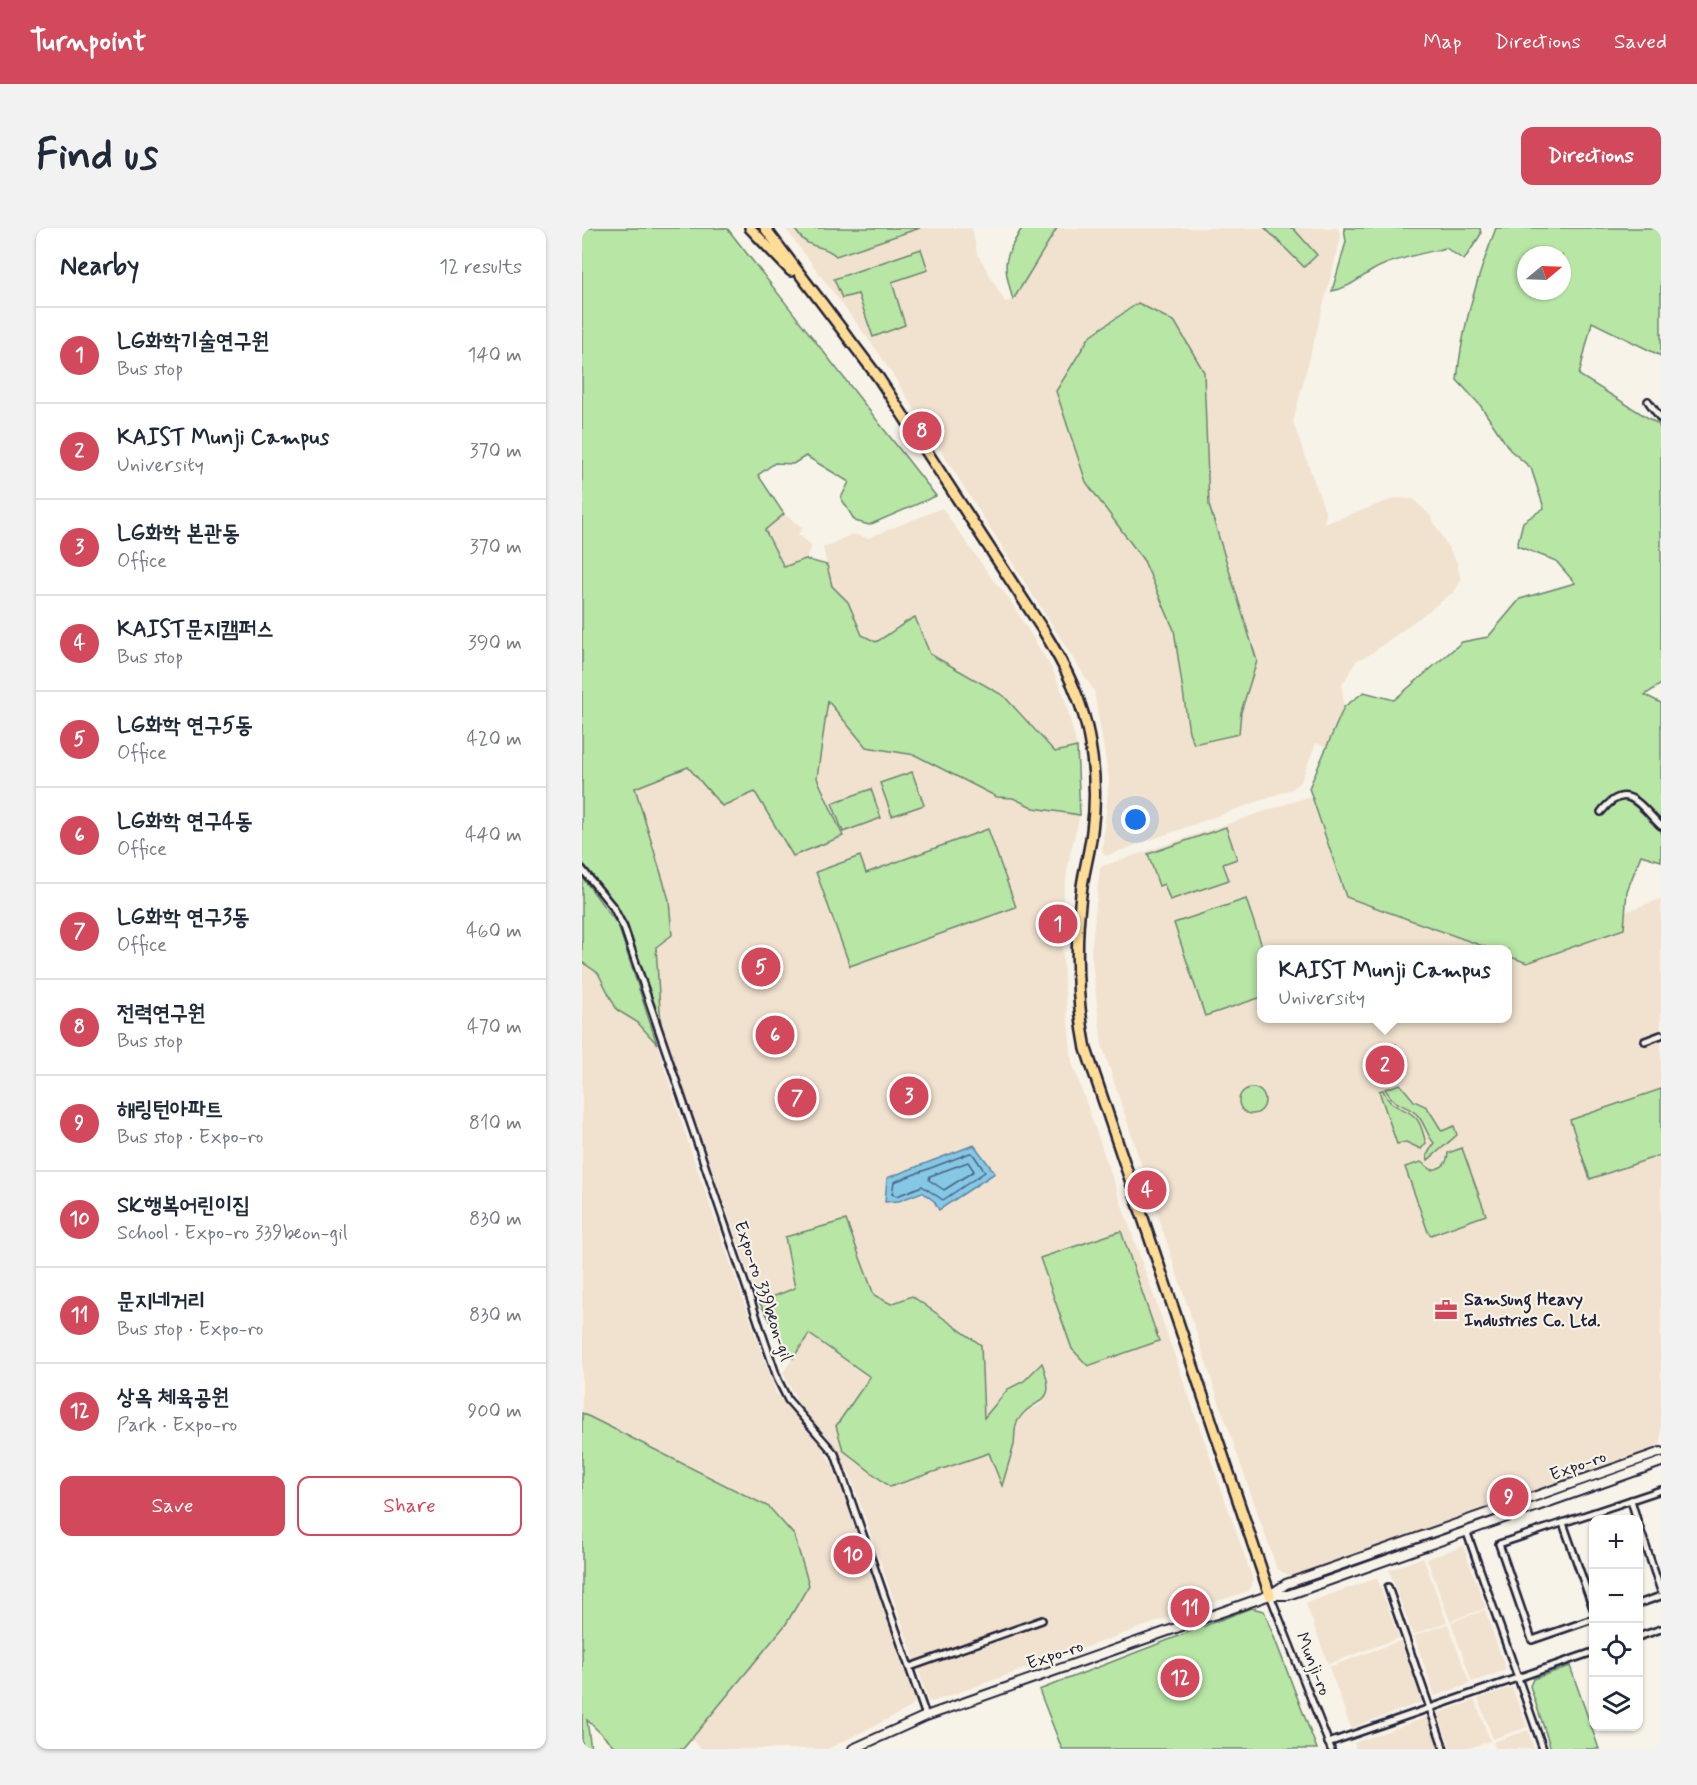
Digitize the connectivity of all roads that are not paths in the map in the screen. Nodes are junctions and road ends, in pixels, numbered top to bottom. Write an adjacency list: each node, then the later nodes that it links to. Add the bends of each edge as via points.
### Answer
1 (750, 228): 3 (main road)
2 (765, 228): 3 (main road)
3 (820, 300): 21 (main road, via 878,376 1043,630 1067,670 1082,708 1090,741 1094,793 1077,945 1077,991 1086,1049)
4 (1648, 401): 5 (street)
5 (1661, 419)
6 (1601, 812): 7 (street, via 1609,801 1621,796 1644,806)
7 (1661, 826)
8 (582, 870): 30 (street, Expo-ro 339beon-gil, via 613,907 624,928 778,1380 788,1400 835,1454)
9 (1661, 1035): 10 (street)
10 (1644, 1041)
11 (1661, 1452): 21 (main road, Expo-ro, via 1286,1584)
12 (1661, 1462): 17 (main road, Expo-ro)
13 (1661, 1490): 14 (street)
14 (1631, 1500): 15 (street); 16 (street)
15 (1636, 1515)
16 (1563, 1523): 23 (street); 26 (street, via 1500,1544 1532,1640)
17 (1466, 1530): 21 (main road, Expo-ro, via 1288,1594); 31 (street)
18 (1643, 1536): 20 (street)
19 (1388, 1587): 32 (street)
20 (1661, 1591)
21 (1270, 1596): 33 (main road, Expo-ro); 34 (street, Munji-ro)
22 (1661, 1596): 24 (street)
23 (1589, 1597)
24 (1643, 1602)
25 (1042, 1620): 30 (street)
26 (1589, 1620)
27 (1661, 1629): 28 (street)
28 (1643, 1634)
29 (1589, 1653): 31 (street, Munji-ro)
30 (910, 1667): 33 (street, Expo-ro 339beon-gil)
31 (1518, 1678): 32 (street, Munji-ro); 37 (street)
32 (1430, 1708): 34 (street, Munji-ro); 36 (street)
33 (926, 1716): 35 (main road, Expo-ro)
34 (1330, 1746)
35 (853, 1749)
36 (1444, 1749)
37 (1543, 1749)

